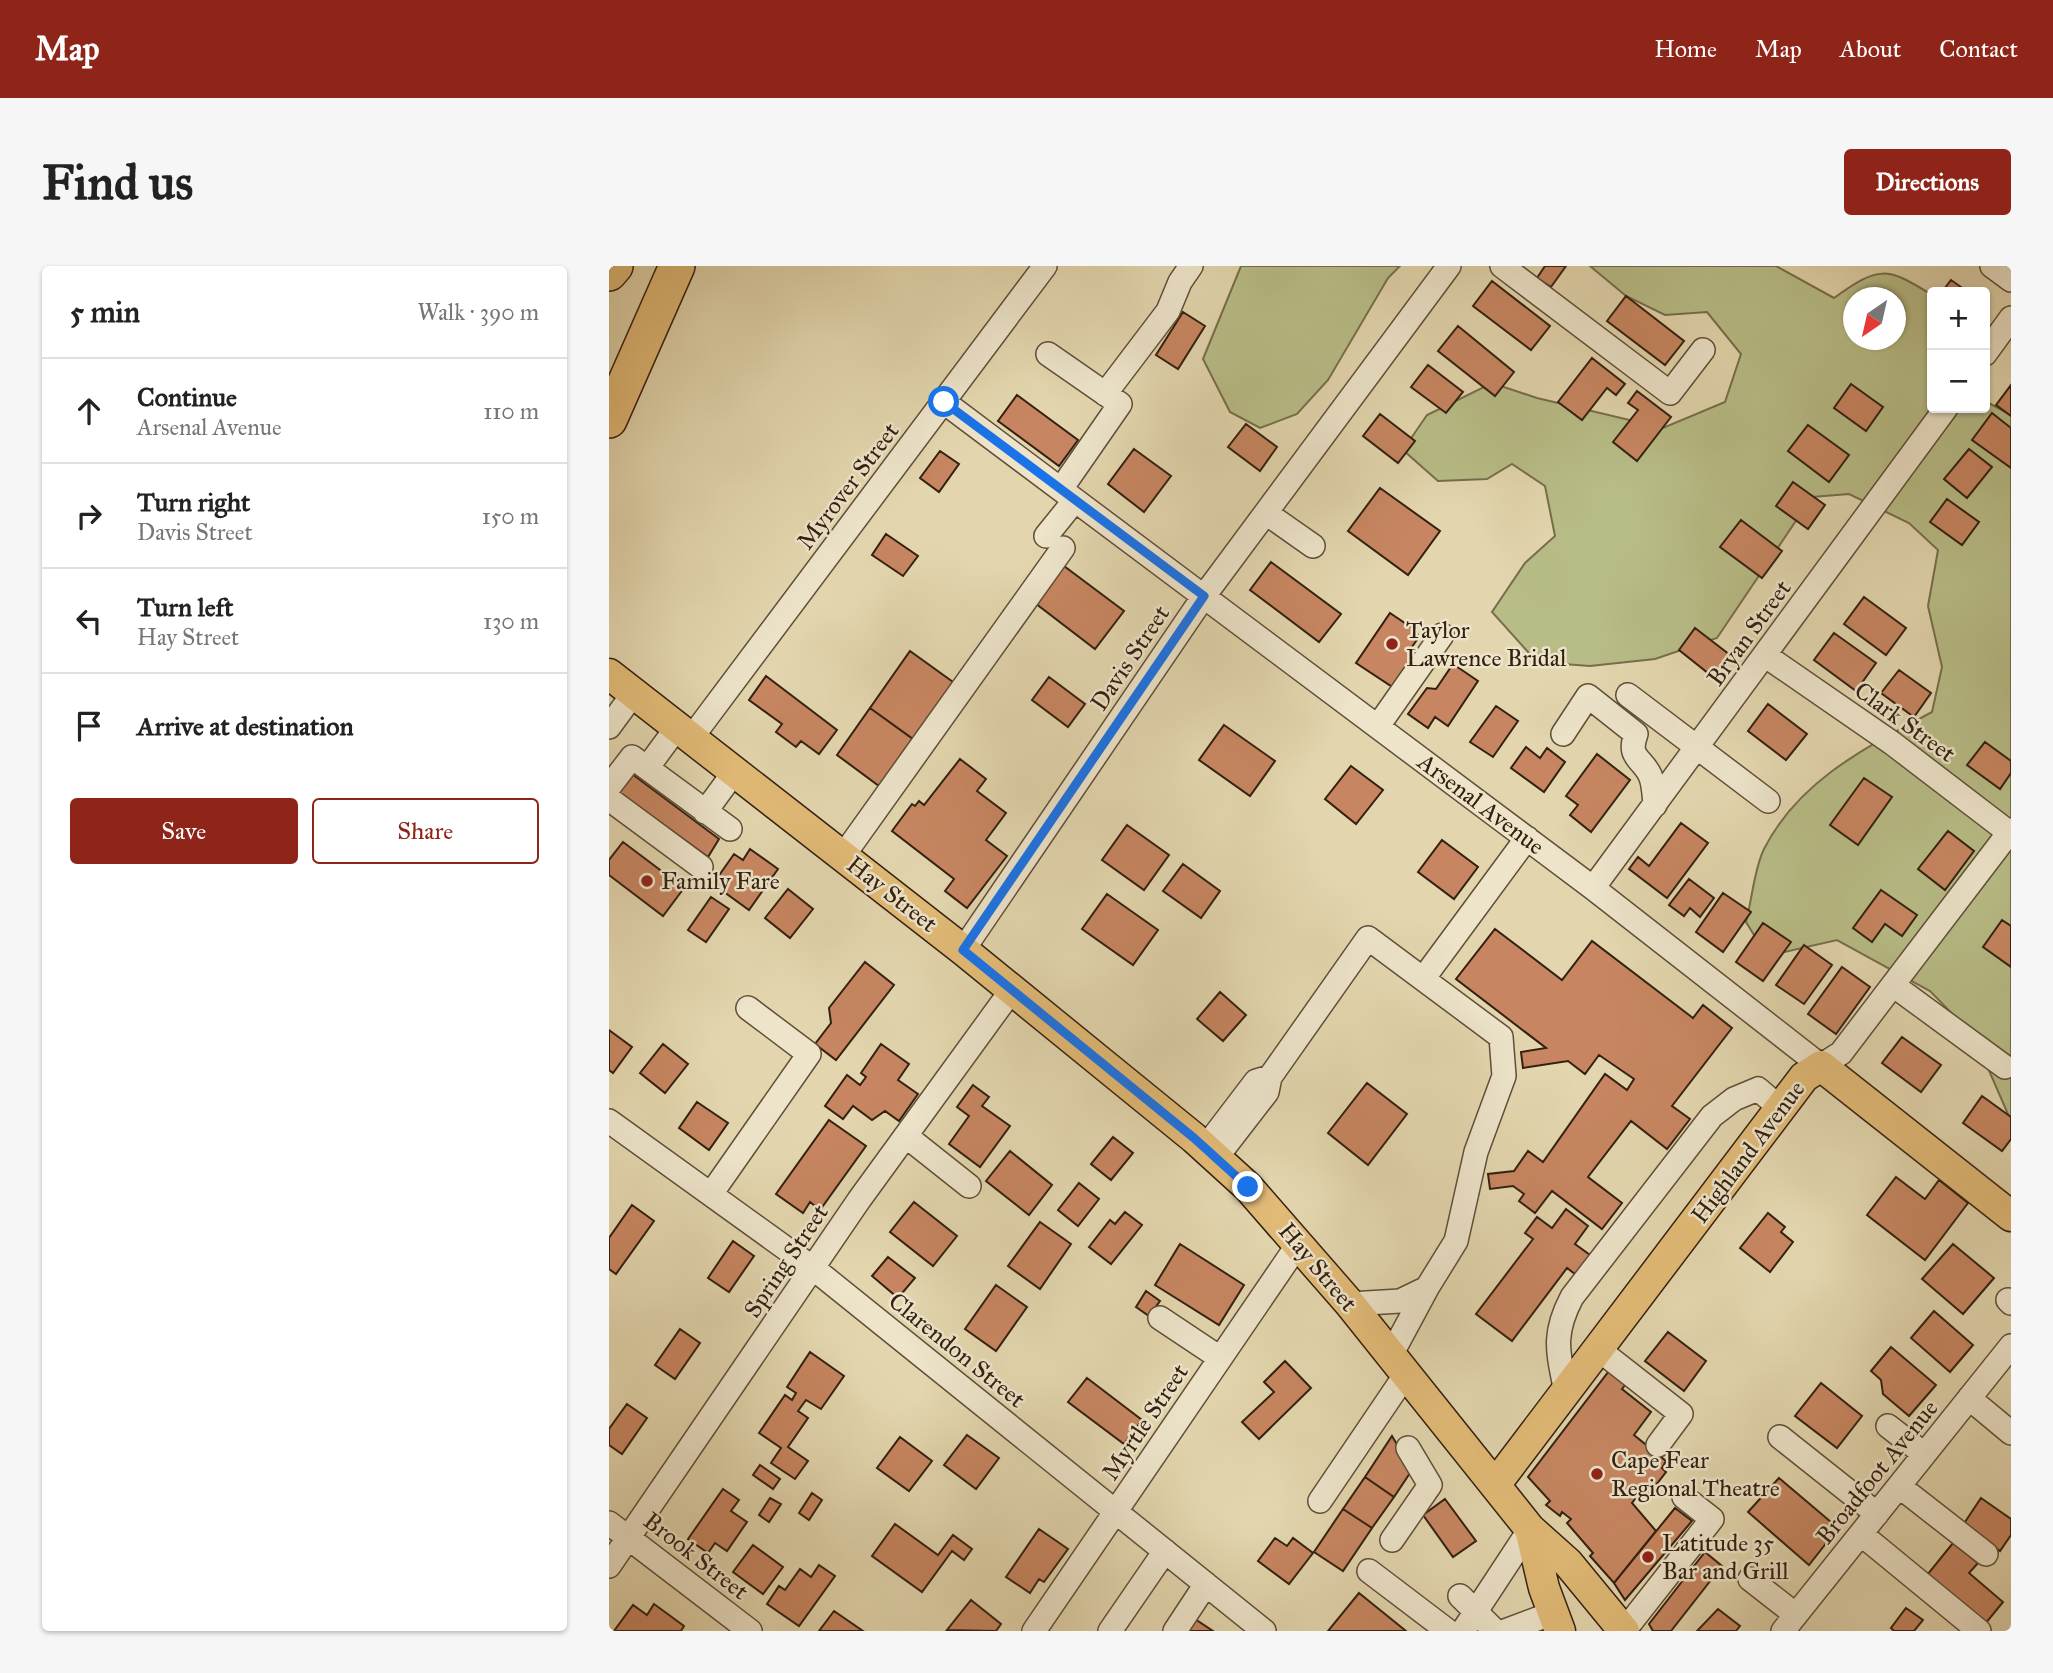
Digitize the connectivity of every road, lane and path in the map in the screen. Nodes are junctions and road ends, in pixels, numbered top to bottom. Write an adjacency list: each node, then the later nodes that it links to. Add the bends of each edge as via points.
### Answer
1 (615, 266): 8 (highway)
2 (677, 266): 17 (highway)
3 (1045, 266): 15 (street, Myrover Street)
4 (1191, 266): 14 (street, via 1168,311)
5 (1449, 266): 19 (street, Davis Street)
6 (1502, 266): 11 (street, via 1670,393)
7 (1992, 266): 9 (street)
8 (609, 273)
9 (2011, 280)
10 (2011, 317): 12 (street)
11 (1703, 350)
12 (1988, 350)
13 (1048, 354): 14 (street)
14 (1105, 394): 18 (street, via 1120,404)
15 (944, 402): 18 (street, Arsenal Avenue); 29 (street, Myrover Street)
16 (1942, 413): 23 (street, Bryan Street)
17 (609, 420)
18 (1068, 494): 21 (street, Arsenal Avenue); 42 (street, via 1055,542)
19 (1266, 513): 20 (street); 21 (street, Davis Street)
20 (1313, 546)
21 (1204, 596): 27 (street, Arsenal Avenue); 45 (street, Davis Street)
22 (1442, 635): 27 (street)
23 (1766, 656): 31 (street, Bryan Street); 40 (street, Clark Street)
24 (609, 674): 25 (main road, Hay Street)
25 (634, 693): 28 (street); 29 (main road, Hay Street)
26 (1627, 695): 31 (street)
27 (1377, 726): 41 (street, Arsenal Avenue)
28 (609, 727)
29 (685, 732): 32 (street, Myrover Street); 33 (main road, Hay Street)
30 (1563, 734): 37 (street, via 1588,696 1636,734 1634,752 1649,772)
31 (1697, 748): 36 (street); 37 (street, Bryan Street)
32 (647, 768): 34 (street, via 632,757); 38 (street)
33 (735, 771): 38 (street); 42 (main road, Hay Street)
34 (609, 787)
35 (609, 799): 43 (street)
36 (1768, 801)
37 (1655, 805): 44 (street, Bryan Street)
38 (705, 811): 39 (street)
39 (730, 830)
40 (2010, 832): 47 (street, Highland Avenue)
41 (1527, 838): 44 (street, Arsenal Avenue); 46 (street)
42 (843, 856): 45 (main road, Hay Street)
43 (701, 867)
44 (1593, 888): 50 (street, Arsenal Avenue)
45 (963, 950): 48 (main road, Hay Street)
46 (1423, 979): 55 (street, via 1368,938 1271,1077 1267,1092); 61 (street, via 1501,1037 1504,1076 1476,1152 1457,1241)
47 (1893, 985): 50 (street, Highland Avenue, via 1841,1053); 51 (street)
48 (1011, 990): 54 (street, Spring Street); 55 (main road, Hay Street)
49 (748, 1007): 57 (street, via 809,1054)
50 (1821, 1066): 52 (main road, Highland Avenue, via 1804,1077); 58 (main road, Arsenal Avenue)
51 (2005, 1067)
52 (1780, 1108): 65 (main road, Highland Avenue); 68 (street, via 1758,1089 1734,1099 1712,1116 1572,1297 1556,1343)
53 (609, 1121): 57 (street, Clarendon Street)
54 (906, 1136): 56 (street); 60 (street, Spring Street)
55 (1211, 1153): 59 (main road, Hay Street)
56 (969, 1186)
57 (711, 1194): 60 (street, Clarendon Street)
58 (2011, 1216)
59 (1299, 1243): 62 (main road, Hay Street); 66 (street, Myrtle Street)
60 (813, 1268): 80 (street, Clarendon Street); 85 (street, Spring Street)
61 (1427, 1288): 62 (street, via 1400,1301); 67 (street)
62 (1350, 1304): 67 (main road, Hay Street)
63 (1160, 1318): 66 (street)
64 (2011, 1346): 69 (street, Broadfoot Avenue)
65 (1598, 1349): 68 (main road, Highland Avenue); 73 (street, via 1681,1414)
66 (1220, 1359): 80 (street, Myrtle Street)
67 (1399, 1365): 76 (main road, Hay Street); 79 (street)
68 (1566, 1392): 76 (main road, Highland Avenue)
69 (1969, 1398): 71 (street); 75 (street, Broadfoot Avenue)
70 (1888, 1426): 75 (street)
71 (2011, 1433)
72 (1780, 1437): 81 (street)
73 (1658, 1445)
74 (1408, 1448): 86 (street, via 1430,1485)
75 (1924, 1454): 77 (street, Broadfoot Avenue)
76 (1495, 1485): 83 (main road, Hay Street)
77 (1899, 1486): 81 (street, Broadfoot Avenue); 88 (street)
78 (1684, 1496): 106 (street, via 1712,1519)
79 (1321, 1501)
80 (1115, 1511): 87 (street, Clarendon Street); 98 (street, Myrtle Street)
81 (1877, 1514): 84 (street, Broadfoot Avenue)
82 (609, 1523): 85 (street, Brook Street)
83 (1530, 1529): 93 (main road, via 1569,1563); 94 (street); 95 (main road, via 1544,1588)
84 (1861, 1534): 96 (street, Broadfoot Avenue); 107 (street)
85 (629, 1538): 89 (street, Spring Street); 97 (street, Brook Street)
86 (1392, 1540)
87 (1165, 1551): 92 (street, Clarendon Street); 99 (street)
88 (1986, 1554)
89 (609, 1566)
90 (1369, 1572): 102 (street)
91 (1750, 1579): 96 (street)
92 (1206, 1584): 100 (street); 101 (street, Clarendon Street)
93 (1592, 1592): 95 (main road); 106 (main road)
94 (1469, 1603): 103 (street); 104 (street)
95 (1545, 1623): 105 (street)
96 (1790, 1623)
97 (750, 1631)
98 (1034, 1631)
99 (1110, 1631)
100 (1175, 1631)
101 (1264, 1631)
102 (1448, 1631)
103 (1463, 1631)
104 (1495, 1631)
105 (1505, 1631)
106 (1624, 1631)
107 (1979, 1631)

